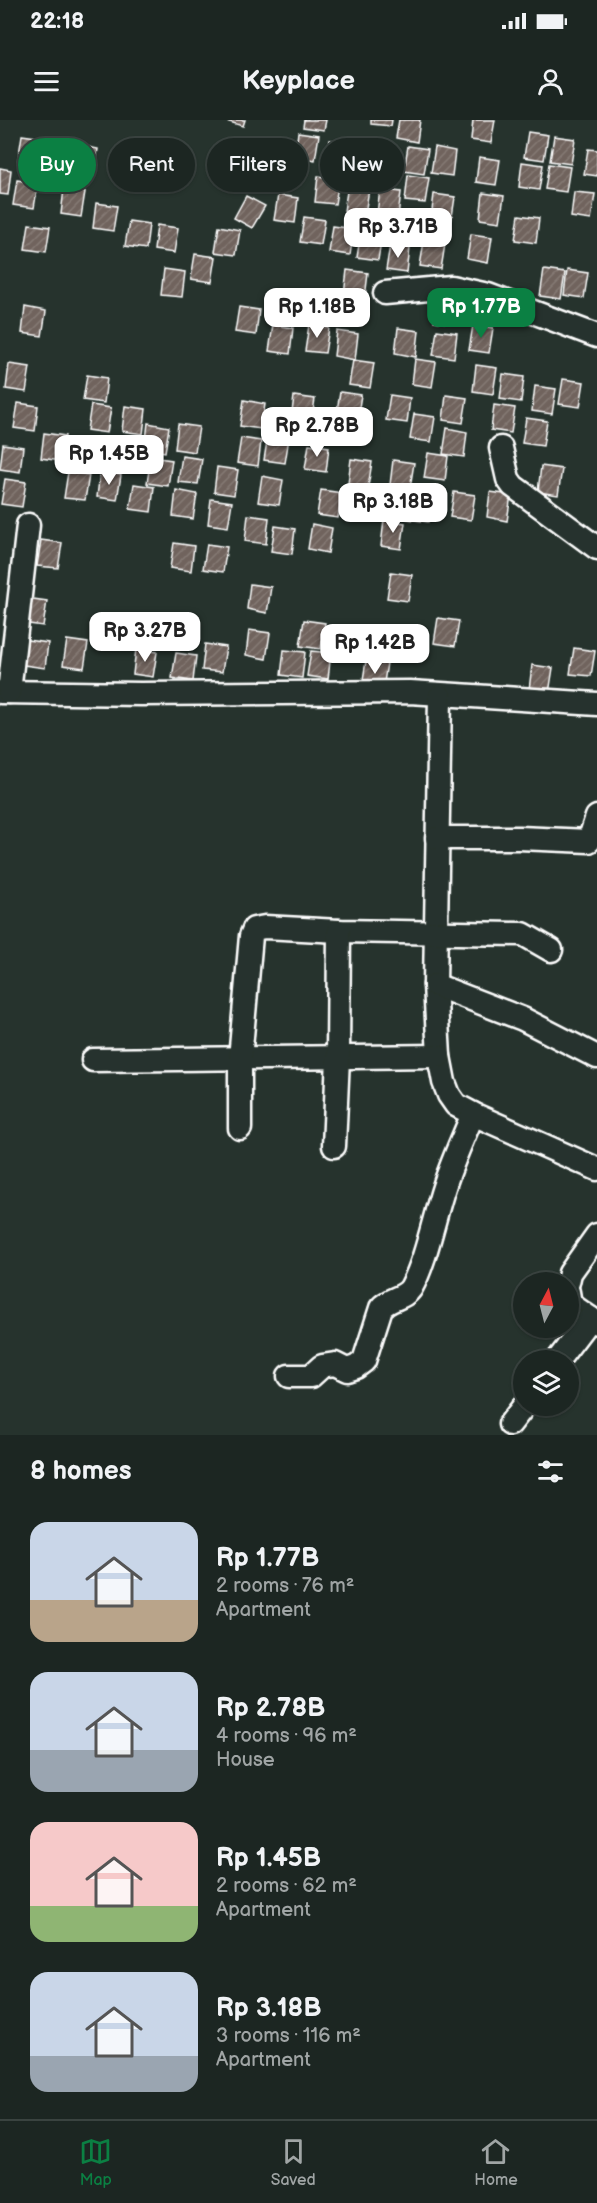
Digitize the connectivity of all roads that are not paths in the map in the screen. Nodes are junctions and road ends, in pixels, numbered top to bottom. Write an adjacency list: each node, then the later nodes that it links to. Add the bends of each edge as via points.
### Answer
1 (385, 293): 2 (street, via 451,287 488,295)
2 (597, 336)
3 (501, 448): 5 (street, via 513,486)
4 (28, 525): 6 (street)
5 (597, 548)
6 (4, 692): 7 (street, via 411,692)
7 (440, 696): 8 (street); 10 (street)
8 (597, 704)
9 (597, 818): 10 (street, via 589,841)
10 (437, 838): 12 (street)
11 (339, 931): 12 (street); 17 (street); 18 (street, via 254,929)
12 (436, 932): 13 (street, via 523,934); 14 (street)
13 (550, 950)
14 (435, 985): 15 (street); 16 (street, via 523,1019)
15 (439, 1056): 17 (street); 20 (street, via 449,1095 456,1105)
16 (597, 1057)
17 (338, 1058): 18 (street); 22 (street)
18 (240, 1059): 19 (street); 21 (street)
19 (93, 1060)
20 (472, 1114): 23 (street); 29 (street, via 444,1184 410,1289 381,1308 364,1361 347,1370 335,1364 322,1366 311,1376)
21 (240, 1128)
22 (334, 1146)
23 (597, 1169)
24 (597, 1235): 25 (street)
25 (571, 1272)
26 (579, 1311): 27 (street)
27 (593, 1321): 28 (street)
28 (567, 1350)
29 (289, 1376)
30 (516, 1416): 31 (street)
31 (510, 1424)

